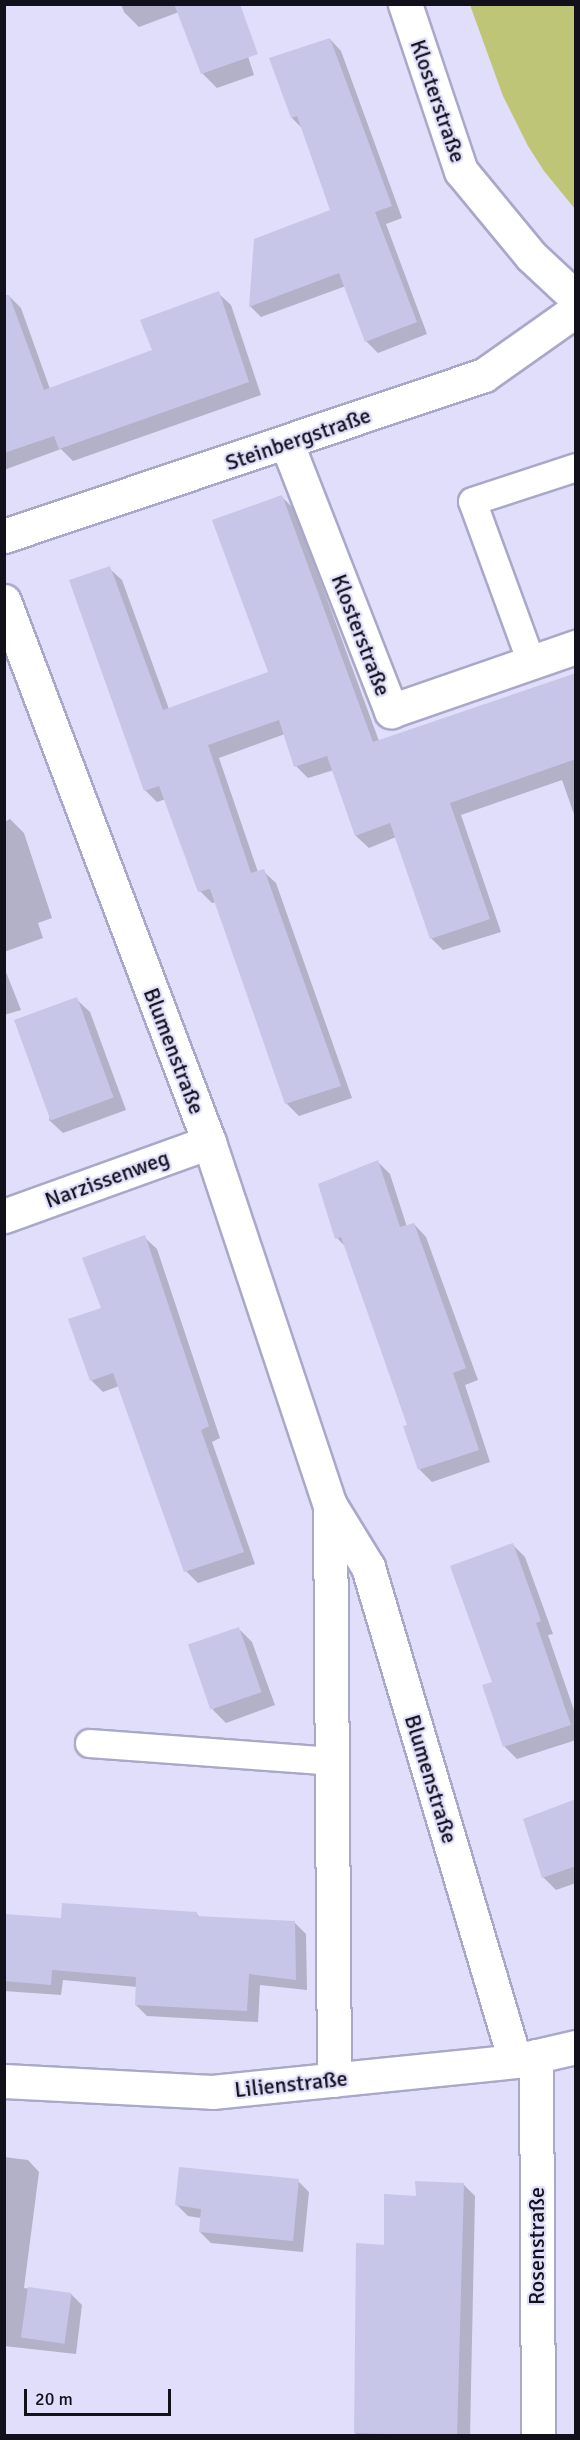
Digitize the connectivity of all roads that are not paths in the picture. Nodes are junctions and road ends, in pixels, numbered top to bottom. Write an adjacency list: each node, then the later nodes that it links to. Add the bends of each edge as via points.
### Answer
1 (405, 4): 2 (street, Klosterstraße, via 461,171 531,256)
2 (576, 298)
3 (576, 310): 4 (street, Steinbergstraße, via 484,375)
4 (286, 444): 6 (street, Steinbergstraße); 9 (street, Klosterstraße, via 391,711)
5 (576, 467): 9 (lane, via 472,501)
6 (4, 536)
7 (4, 601): 10 (street, Blumenstraße)
8 (576, 647): 9 (street, Klosterstraße)
9 (531, 662)
10 (209, 1142): 11 (street, Narzissenweg); 12 (street, Blumenstraße)
11 (4, 1216)
12 (330, 1505): 14 (street, Blumenstraße); 16 (street, Blumenstraße, via 368,1567)
13 (89, 1743): 14 (lane)
14 (332, 1761): 17 (street, Blumenstraße)
15 (576, 2047): 16 (street, Lilienstraße)
16 (526, 2059): 17 (street, Lilienstraße); 19 (street, Rosenstraße)
17 (334, 2080): 18 (street, Lilienstraße, via 212,2092)
18 (4, 2081)
19 (538, 2436)

